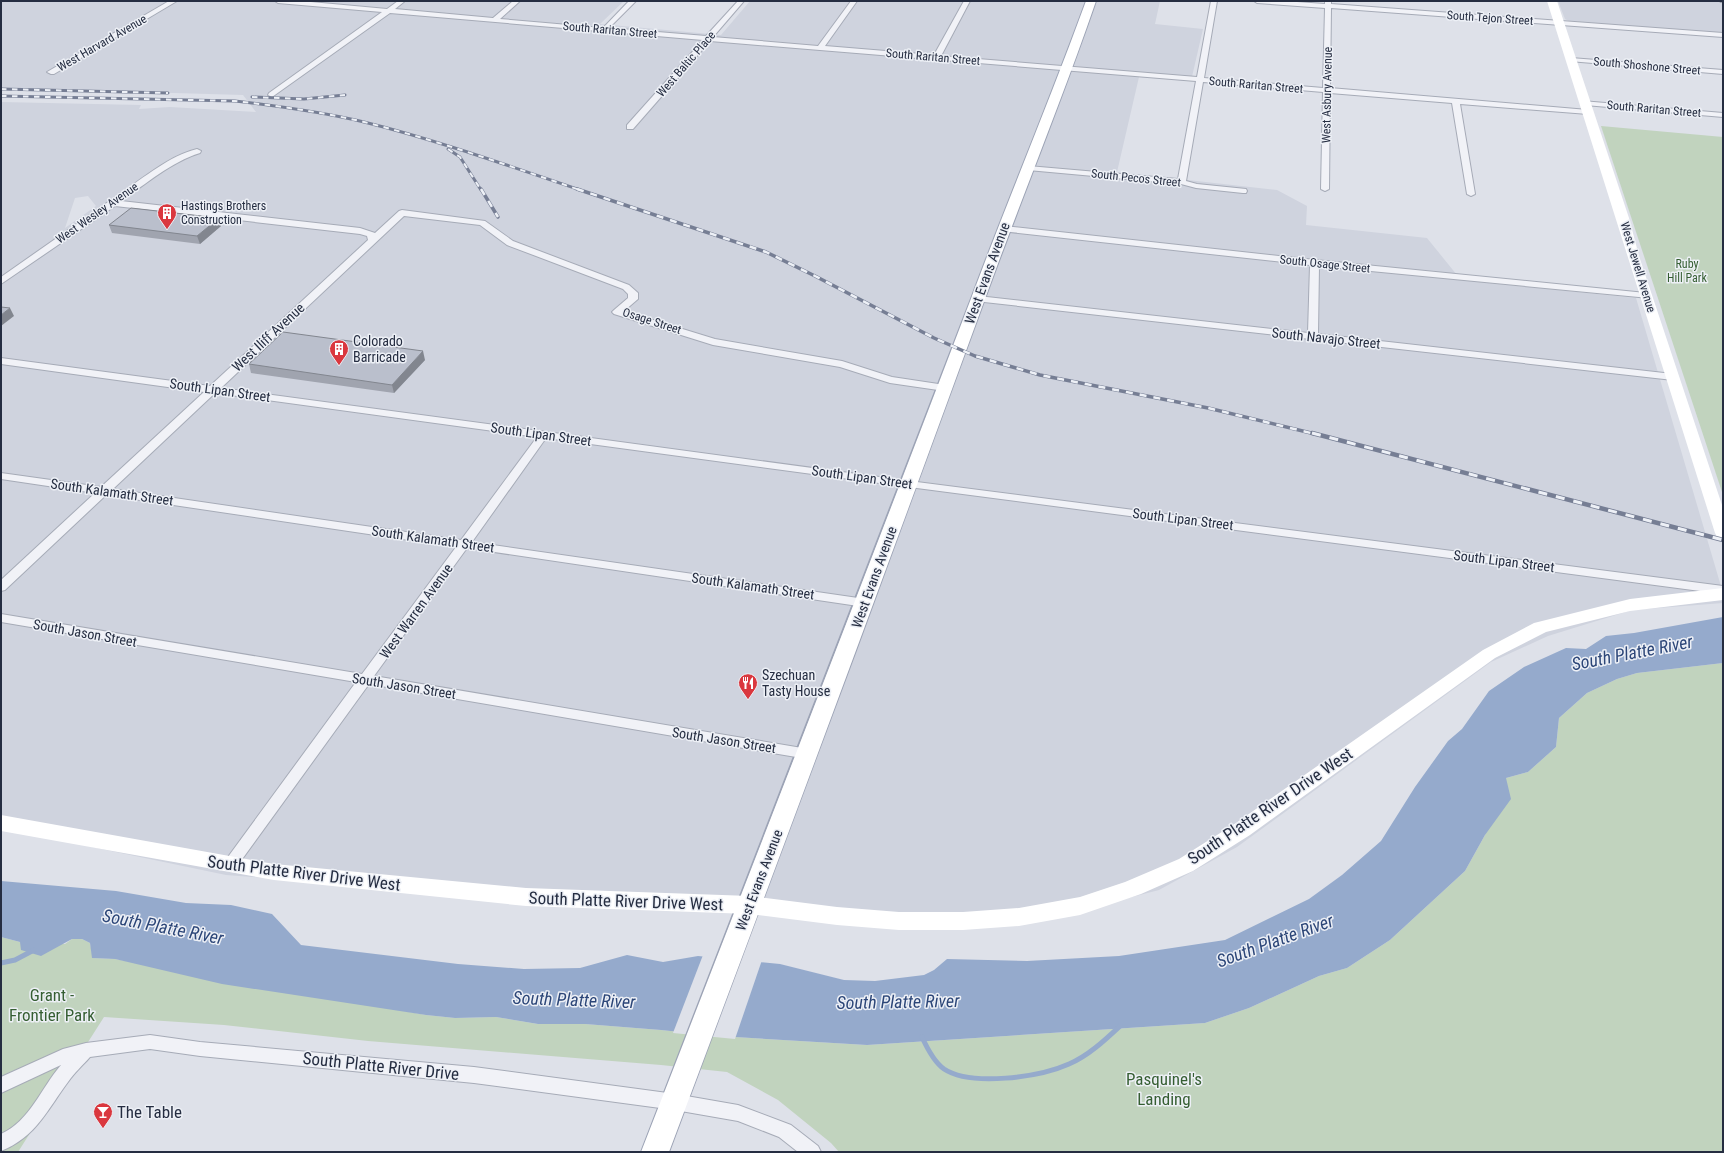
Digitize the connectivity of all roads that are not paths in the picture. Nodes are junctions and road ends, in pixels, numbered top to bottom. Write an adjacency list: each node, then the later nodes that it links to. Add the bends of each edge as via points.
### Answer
1 (174, 1): 25 (street, West Harvard Avenue)
2 (278, 1): 3 (street, South Raritan Street)
3 (289, 1): 15 (street, South Raritan Street)
4 (402, 1): 15 (street)
5 (518, 1): 16 (street)
6 (633, 1): 18 (street)
7 (741, 1): 20 (street, West Baltic Place)
8 (854, 1): 21 (street)
9 (967, 1): 22 (street)
10 (1091, 1): 24 (main road, West Evans Avenue)
11 (1214, 1): 27 (street)
12 (1257, 1): 14 (street, South Tejon Street)
13 (1552, 1): 17 (street, West Jewell Avenue)
14 (1328, 3): 17 (street, South Tejon Street); 28 (street, West Asbury Avenue)
15 (389, 11): 16 (street, South Raritan Street); 29 (street)
16 (495, 20): 18 (street, South Raritan Street)
17 (1559, 23): 19 (street, South Tejon Street); 23 (street, West Jewell Avenue)
18 (604, 30): 20 (street, South Raritan Street)
19 (1723, 35)
20 (708, 39): 21 (street, South Raritan Street); 33 (street, West Baltic Place)
21 (820, 48): 22 (street, South Raritan Street)
22 (936, 58): 24 (street, South Raritan Street)
23 (1571, 60): 26 (street, South Shoshone Street); 31 (street, West Jewell Avenue)
24 (1067, 69): 27 (street, South Raritan Street); 35 (main road, West Evans Avenue)
25 (50, 72)
26 (1723, 72)
27 (1200, 80): 28 (street, South Raritan Street); 36 (street)
28 (1326, 91): 30 (street, South Raritan Street); 37 (street, West Asbury Avenue)
29 (272, 94)
30 (1456, 102): 31 (street, South Raritan Street); 39 (street)
31 (1587, 107): 32 (street, South Raritan Street); 45 (street, West Jewell Avenue)
32 (1723, 115)
33 (630, 127)
34 (196, 151): 40 (street, West Wesley Avenue, via 177,158)
35 (1028, 168): 36 (street, South Pecos Street); 41 (main road, West Evans Avenue)
36 (1182, 182): 38 (street, South Pecos Street)
37 (1325, 189)
38 (1243, 191)
39 (1471, 194)
40 (112, 203): 42 (street, via 360,231); 44 (street, West Wesley Avenue)
41 (1004, 229): 43 (street, South Osage Street); 46 (main road, West Evans Avenue)
42 (371, 237): 50 (street, Osage Street, via 402,213 482,223 510,243 626,287 634,293 633,299 617,312 713,342 842,364 890,380); 51 (street, West Iliff Avenue)
43 (1314, 263): 45 (street, South Osage Street); 47 (street)
44 (1, 281)
45 (1646, 296): 49 (street, West Jewell Avenue)
46 (978, 299): 47 (street, South Navajo Street); 50 (main road, West Evans Avenue)
47 (1313, 337): 49 (street, South Navajo Street)
48 (1, 361): 51 (street, South Lipan Street)
49 (1673, 377): 56 (street, West Jewell Avenue)
50 (945, 388): 54 (main road, West Evans Avenue)
51 (212, 389): 52 (street, South Lipan Street); 55 (street, West Iliff Avenue)
52 (544, 434): 54 (street, South Lipan Street); 57 (street, West Warren Avenue)
53 (1, 476): 55 (street, South Kalamath Street)
54 (909, 484): 59 (street, South Lipan Street); 61 (main road, West Evans Avenue)
55 (104, 491): 57 (street, South Kalamath Street); 58 (street, West Iliff Avenue)
56 (1723, 533)
57 (465, 543): 61 (street, South Kalamath Street); 63 (street, West Warren Avenue)
58 (1, 587)
59 (1723, 590)
60 (1723, 594): 67 (street, South Platte River Drive West, via 1630,605 1540,627 1489,654 1243,829 1186,865 1133,888 1080,906 1019,917 963,921)
61 (865, 603): 64 (main road, West Evans Avenue)
62 (1, 618): 63 (street, South Jason Street)
63 (366, 680): 64 (street, South Jason Street); 66 (street, West Warren Avenue)
64 (808, 754): 67 (main road, West Evans Avenue)
65 (1, 823): 66 (street, South Platte River Drive West)
66 (230, 865): 67 (street, South Platte River Drive West, via 315,877)
67 (745, 916): 70 (main road, West Evans Avenue)
68 (86, 1050): 69 (street, South Platte River Drive, via 63,1056); 70 (street, South Platte River Drive, via 150,1042 474,1075); 71 (street, via 63,1075 31,1122 8,1141)
69 (1, 1086)
70 (675, 1102): 72 (main road, West Evans Avenue); 73 (street, South Platte River Drive, via 738,1113 785,1131)
71 (1, 1143)
72 (655, 1152)
73 (812, 1152)

